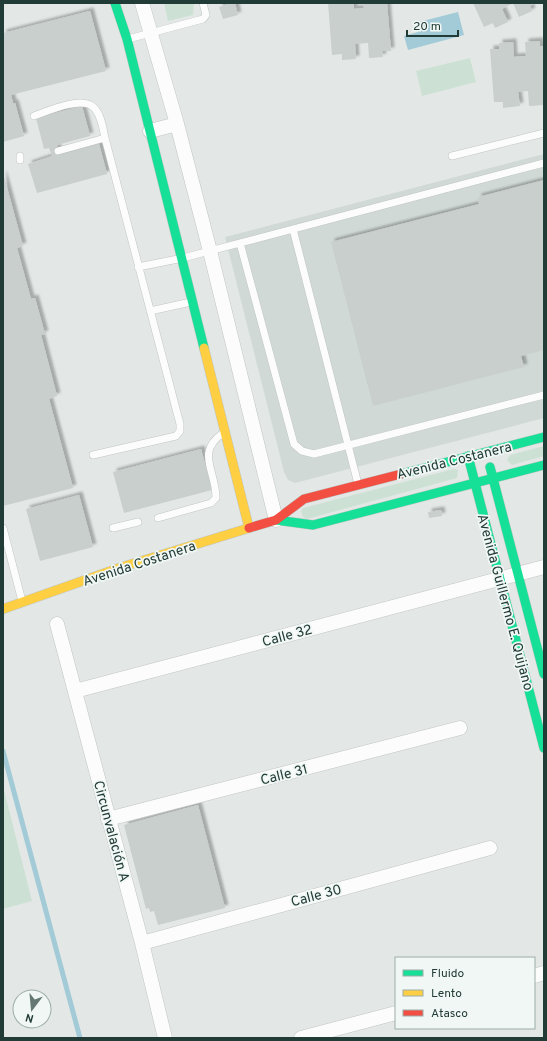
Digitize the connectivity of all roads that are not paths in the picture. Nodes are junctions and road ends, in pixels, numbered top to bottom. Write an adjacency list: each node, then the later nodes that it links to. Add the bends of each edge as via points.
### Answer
1 (115, 3): 5 (street)
2 (203, 3): 4 (lane, via 206,15 203,19)
3 (143, 5): 4 (street)
4 (150, 32): 5 (lane); 7 (street)
5 (127, 39): 8 (street)
6 (34, 116): 10 (lane, via 75,103 88,104 93,106 99,115)
7 (177, 124): 8 (street); 16 (street)
8 (150, 131): 17 (street)
9 (544, 133): 12 (lane)
10 (105, 138): 11 (lane); 18 (lane)
11 (58, 151)
12 (452, 156)
13 (544, 163): 14 (lane)
14 (293, 229): 15 (lane); 24 (lane)
15 (240, 243): 16 (lane); 24 (lane, via 294,444 302,451 314,454)
16 (210, 251): 17 (lane); 33 (street)
17 (183, 258): 18 (lane); 19 (street)
18 (138, 267): 20 (lane)
19 (193, 302): 20 (lane); 22 (street)
20 (150, 311): 26 (lane, via 180,431 176,436)
21 (544, 395): 24 (lane)
22 (225, 432): 32 (lane, via 213,440 207,452 216,498 211,502); 37 (street)
23 (544, 437): 25 (street, Avenida Costanera)
24 (348, 445): 31 (lane)
25 (486, 452): 27 (street, Avenida Costanera); 29 (street, Avenida Guillermo E. Quijano)
26 (93, 455)
27 (468, 456): 30 (street, Avenida Guillermo E. Quijano); 31 (street, Avenida Costanera)
28 (544, 466): 29 (street, Avenida Costanera)
29 (493, 479): 30 (street, Avenida Costanera); 39 (street, Avenida Guillermo E. Quijano)
30 (475, 483): 33 (street, Avenida Costanera, via 313,525); 40 (street, Avenida Guillermo E. Quijano)
31 (358, 484): 33 (street, Avenida Costanera, via 304,499)
32 (158, 518)
33 (276, 520): 37 (street, Avenida Costanera)
34 (138, 522): 36 (lane)
35 (3, 528): 41 (lane)
36 (113, 528)
37 (249, 528): 41 (street, Avenida Costanera, via 122,567)
38 (544, 567): 39 (street, Calle 32)
39 (518, 574): 40 (street, Calle 32); 44 (street, Avenida Guillermo E. Quijano)
40 (500, 579): 45 (street, Calle 32); 47 (street, Avenida Guillermo E. Quijano)
41 (22, 603): 42 (street, Avenida Costanera)
42 (3, 609)
43 (57, 624): 45 (street, Circunvalación A)
44 (544, 674)
45 (75, 690): 48 (street, Circunvalación A)
46 (460, 728): 48 (street, Calle 31)
47 (544, 748)
48 (108, 819): 50 (street, Circunvalación A)
49 (490, 848): 50 (street, Calle 30)
50 (142, 943): 52 (street, Circunvalación A)
51 (395, 1013): 53 (street)
52 (165, 1038)
53 (301, 1038)

